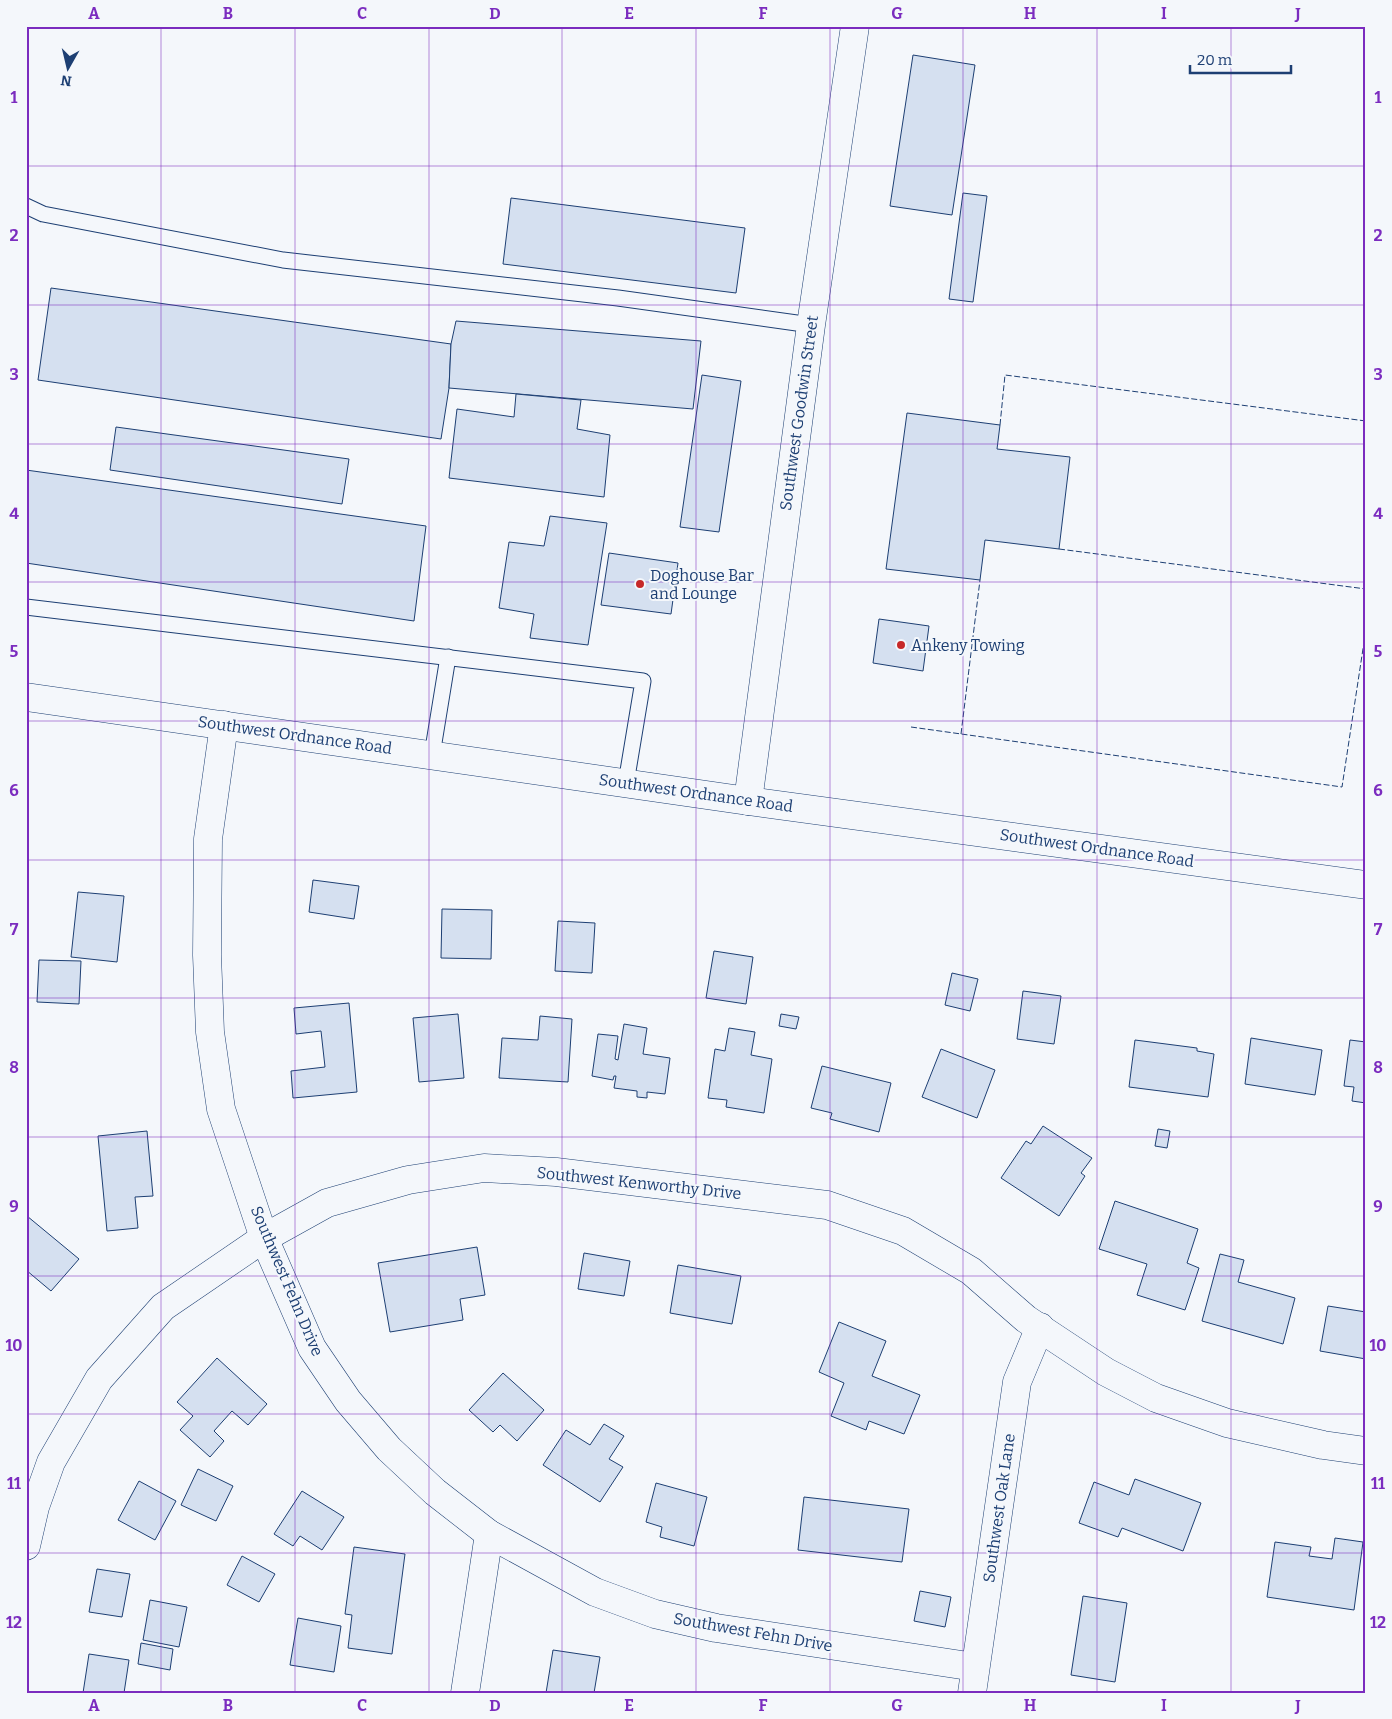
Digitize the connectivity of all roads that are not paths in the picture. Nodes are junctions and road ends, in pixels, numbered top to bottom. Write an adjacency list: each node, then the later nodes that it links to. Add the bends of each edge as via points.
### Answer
1 (855, 26): 3 (street, Southwest Goodwin Street)
2 (26, 206): 3 (lane, via 43,214 282,260 618,298)
3 (811, 325): 10 (street, Southwest Goodwin Street)
4 (26, 608): 5 (lane)
5 (448, 657): 8 (lane); 9 (lane, via 643,681)
6 (26, 698): 7 (street, Southwest Ordnance Road)
7 (224, 725): 8 (street, Southwest Ordnance Road); 12 (street, Southwest Fehn Drive, via 208,839 210,1032 221,1109)
8 (432, 755): 9 (street, Southwest Ordnance Road)
9 (626, 783): 10 (street, Southwest Ordnance Road)
10 (748, 800): 11 (street, Southwest Ordnance Road)
11 (1366, 885)
12 (264, 1238): 13 (street, Southwest Kenworthy Drive, via 327,1203 408,1180 484,1168 556,1172 827,1205 902,1231 971,1271 1026,1319); 15 (street, Southwest Fehn Drive, via 312,1348 348,1401 389,1449 435,1492); 16 (street, Southwest Kenworthy Drive, via 163,1307 99,1378 52,1462 34,1507)
13 (1040, 1327): 14 (street, Southwest Kenworthy Drive, via 1106,1372 1156,1398 1226,1424); 17 (street, Southwest Oak Lane, via 1017,1382)
14 (1366, 1451)
15 (489, 1534): 17 (street, Southwest Fehn Drive, via 595,1592 655,1614); 18 (street)
16 (26, 1546)
17 (973, 1680)
18 (465, 1693)

